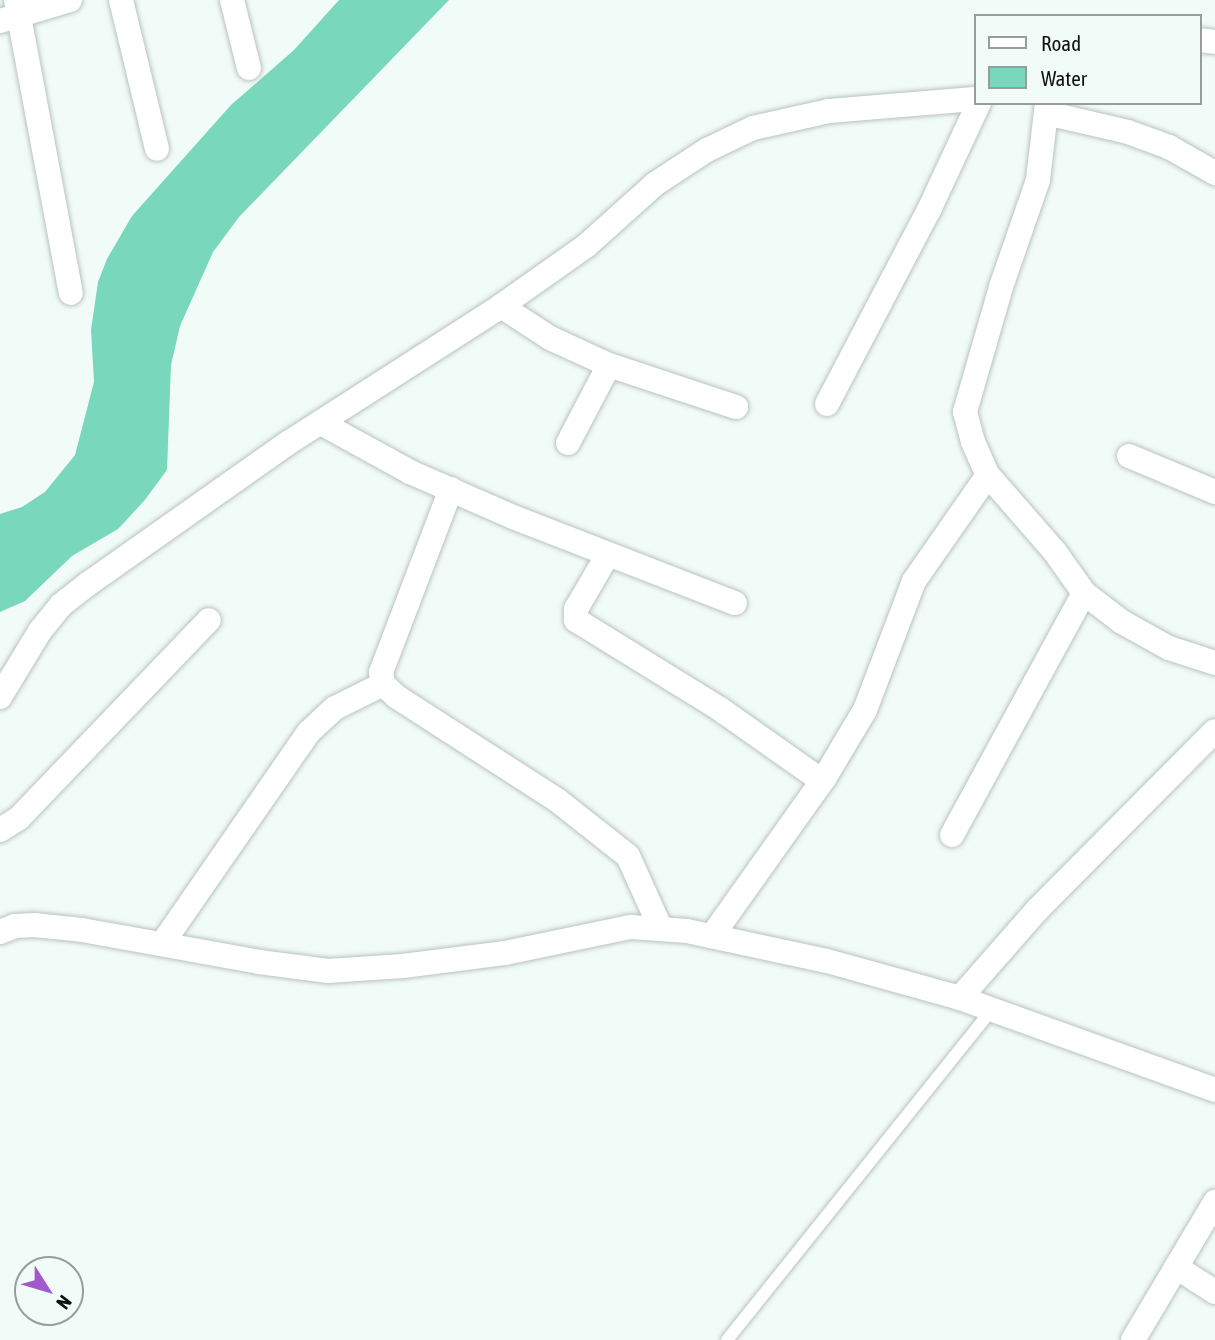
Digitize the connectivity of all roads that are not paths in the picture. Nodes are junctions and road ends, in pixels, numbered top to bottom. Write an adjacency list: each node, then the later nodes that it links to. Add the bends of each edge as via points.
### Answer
1 (70, 0): 4 (street)
2 (121, 0): 9 (street)
3 (232, 0): 5 (street)
4 (12, 12): 11 (street)
5 (249, 68)
6 (974, 99): 12 (street, via 829,111 753,128 707,150 655,184 586,246)
7 (978, 105): 14 (street, via 929,210)
8 (1047, 108): 10 (street, via 1169,147); 19 (street, via 1038,180 1000,287 965,412)
9 (157, 149)
10 (1215, 173)
11 (71, 293)
12 (501, 306): 13 (street, via 550,338); 16 (street)
13 (610, 365): 15 (street); 17 (street)
14 (827, 404)
15 (736, 407)
16 (321, 423): 20 (street); 28 (street, via 61,605)
17 (568, 443)
18 (1129, 456): 21 (street)
19 (988, 475): 23 (street); 30 (street, via 914,581 865,710)
20 (451, 489): 22 (street); 27 (street, via 381,671)
21 (1215, 492)
22 (607, 556): 24 (street); 30 (street, via 576,608 576,620 720,709)
23 (1084, 593): 26 (street, via 1168,648); 32 (street)
24 (735, 603)
25 (209, 621): 31 (street, via 19,818)
26 (1215, 663)
27 (383, 684): 33 (street, via 557,800 628,856); 36 (street, via 335,708 309,732)
28 (0, 697)
29 (1215, 731): 37 (street, via 1037,910)
30 (822, 781): 35 (street)
31 (0, 830)
32 (952, 835)
33 (661, 929): 35 (street); 36 (street, via 631,927 505,953 328,971)
34 (0, 932): 36 (street, via 34,925)
35 (712, 936): 37 (street, via 827,961)
36 (162, 944)
37 (960, 998): 38 (street)
38 (993, 1008): 39 (street); 43 (lane)
39 (1215, 1090)
40 (1215, 1202): 41 (street)
41 (1176, 1267): 42 (street); 44 (street)
42 (1215, 1292)
43 (727, 1340)
44 (1133, 1340)

